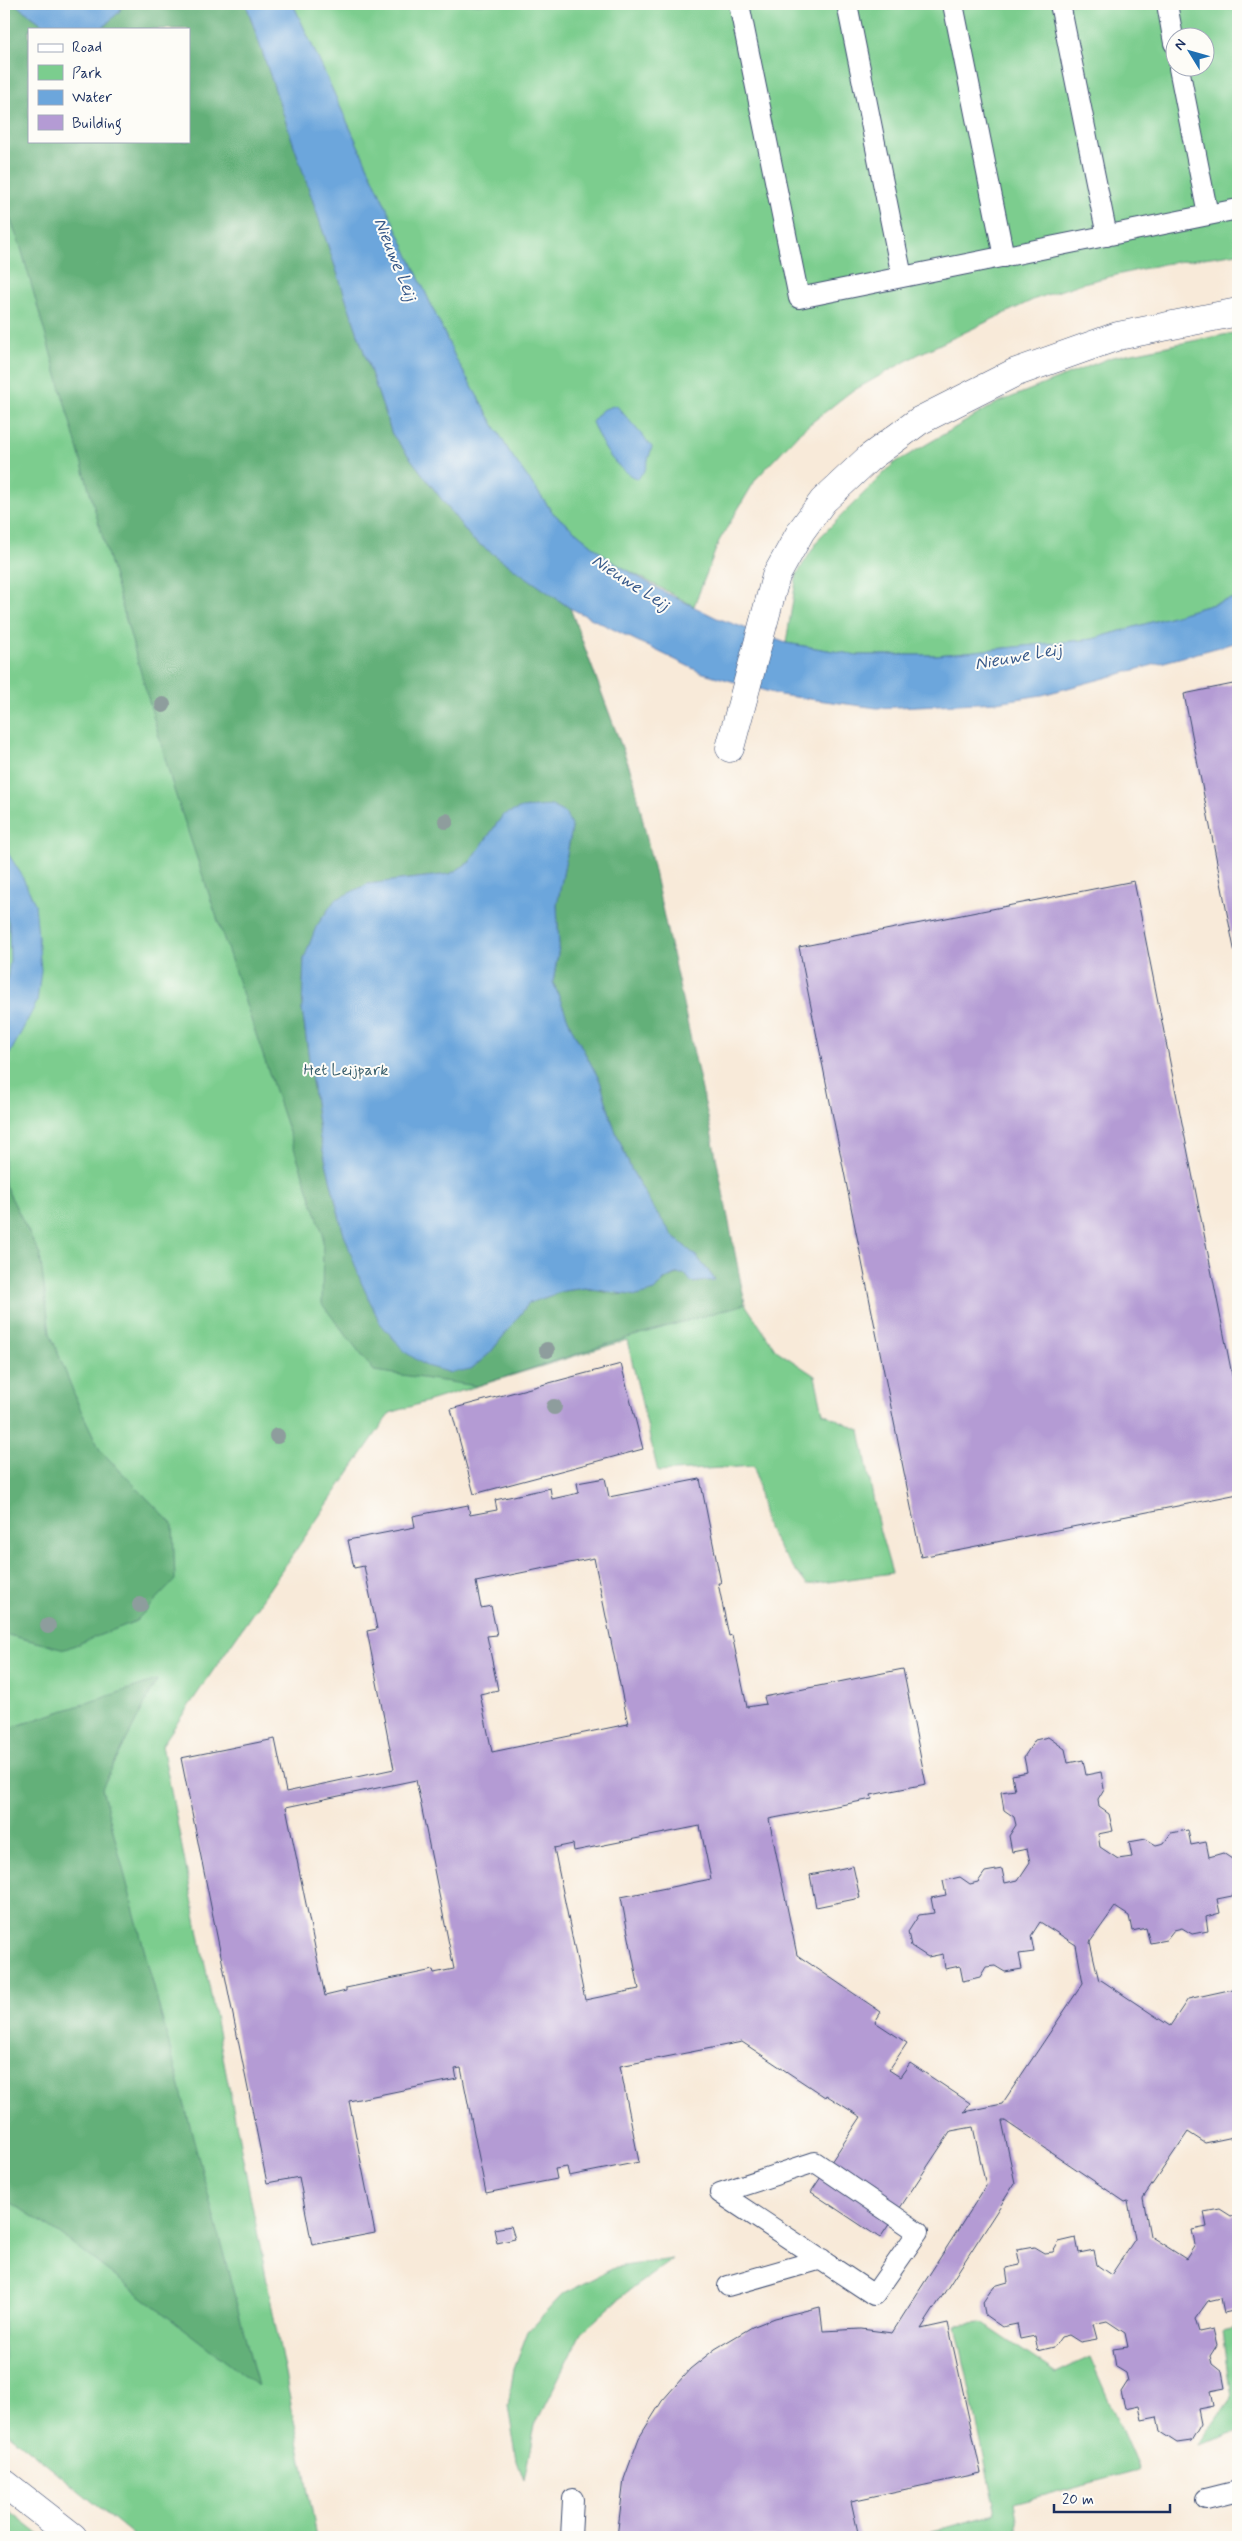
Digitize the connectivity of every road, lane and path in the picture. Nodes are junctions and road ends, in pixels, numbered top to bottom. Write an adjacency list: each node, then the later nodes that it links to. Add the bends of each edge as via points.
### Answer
1 (739, 4): 12 (lane, via 799,298)
2 (847, 4): 12 (lane)
3 (953, 4): 11 (lane)
4 (1060, 4): 10 (lane)
5 (1167, 4): 6 (lane)
6 (1171, 28)
7 (1181, 78): 9 (lane)
8 (1238, 210): 9 (lane)
9 (1208, 216): 10 (lane)
10 (1107, 236): 11 (lane)
11 (1004, 257): 12 (lane)
12 (902, 278)
13 (1238, 312): 14 (street, via 1118,336 1014,374 919,422 869,458 823,501 776,576)
14 (730, 748)
15 (822, 2259): 15 (lane, via 874,2295 918,2232 815,2162 720,2193); 16 (lane)
16 (728, 2286)
17 (4, 2483): 21 (street)
18 (1238, 2491): 20 (lane)
19 (572, 2499): 22 (lane)
20 (1206, 2499)
21 (73, 2537)
22 (571, 2537)

